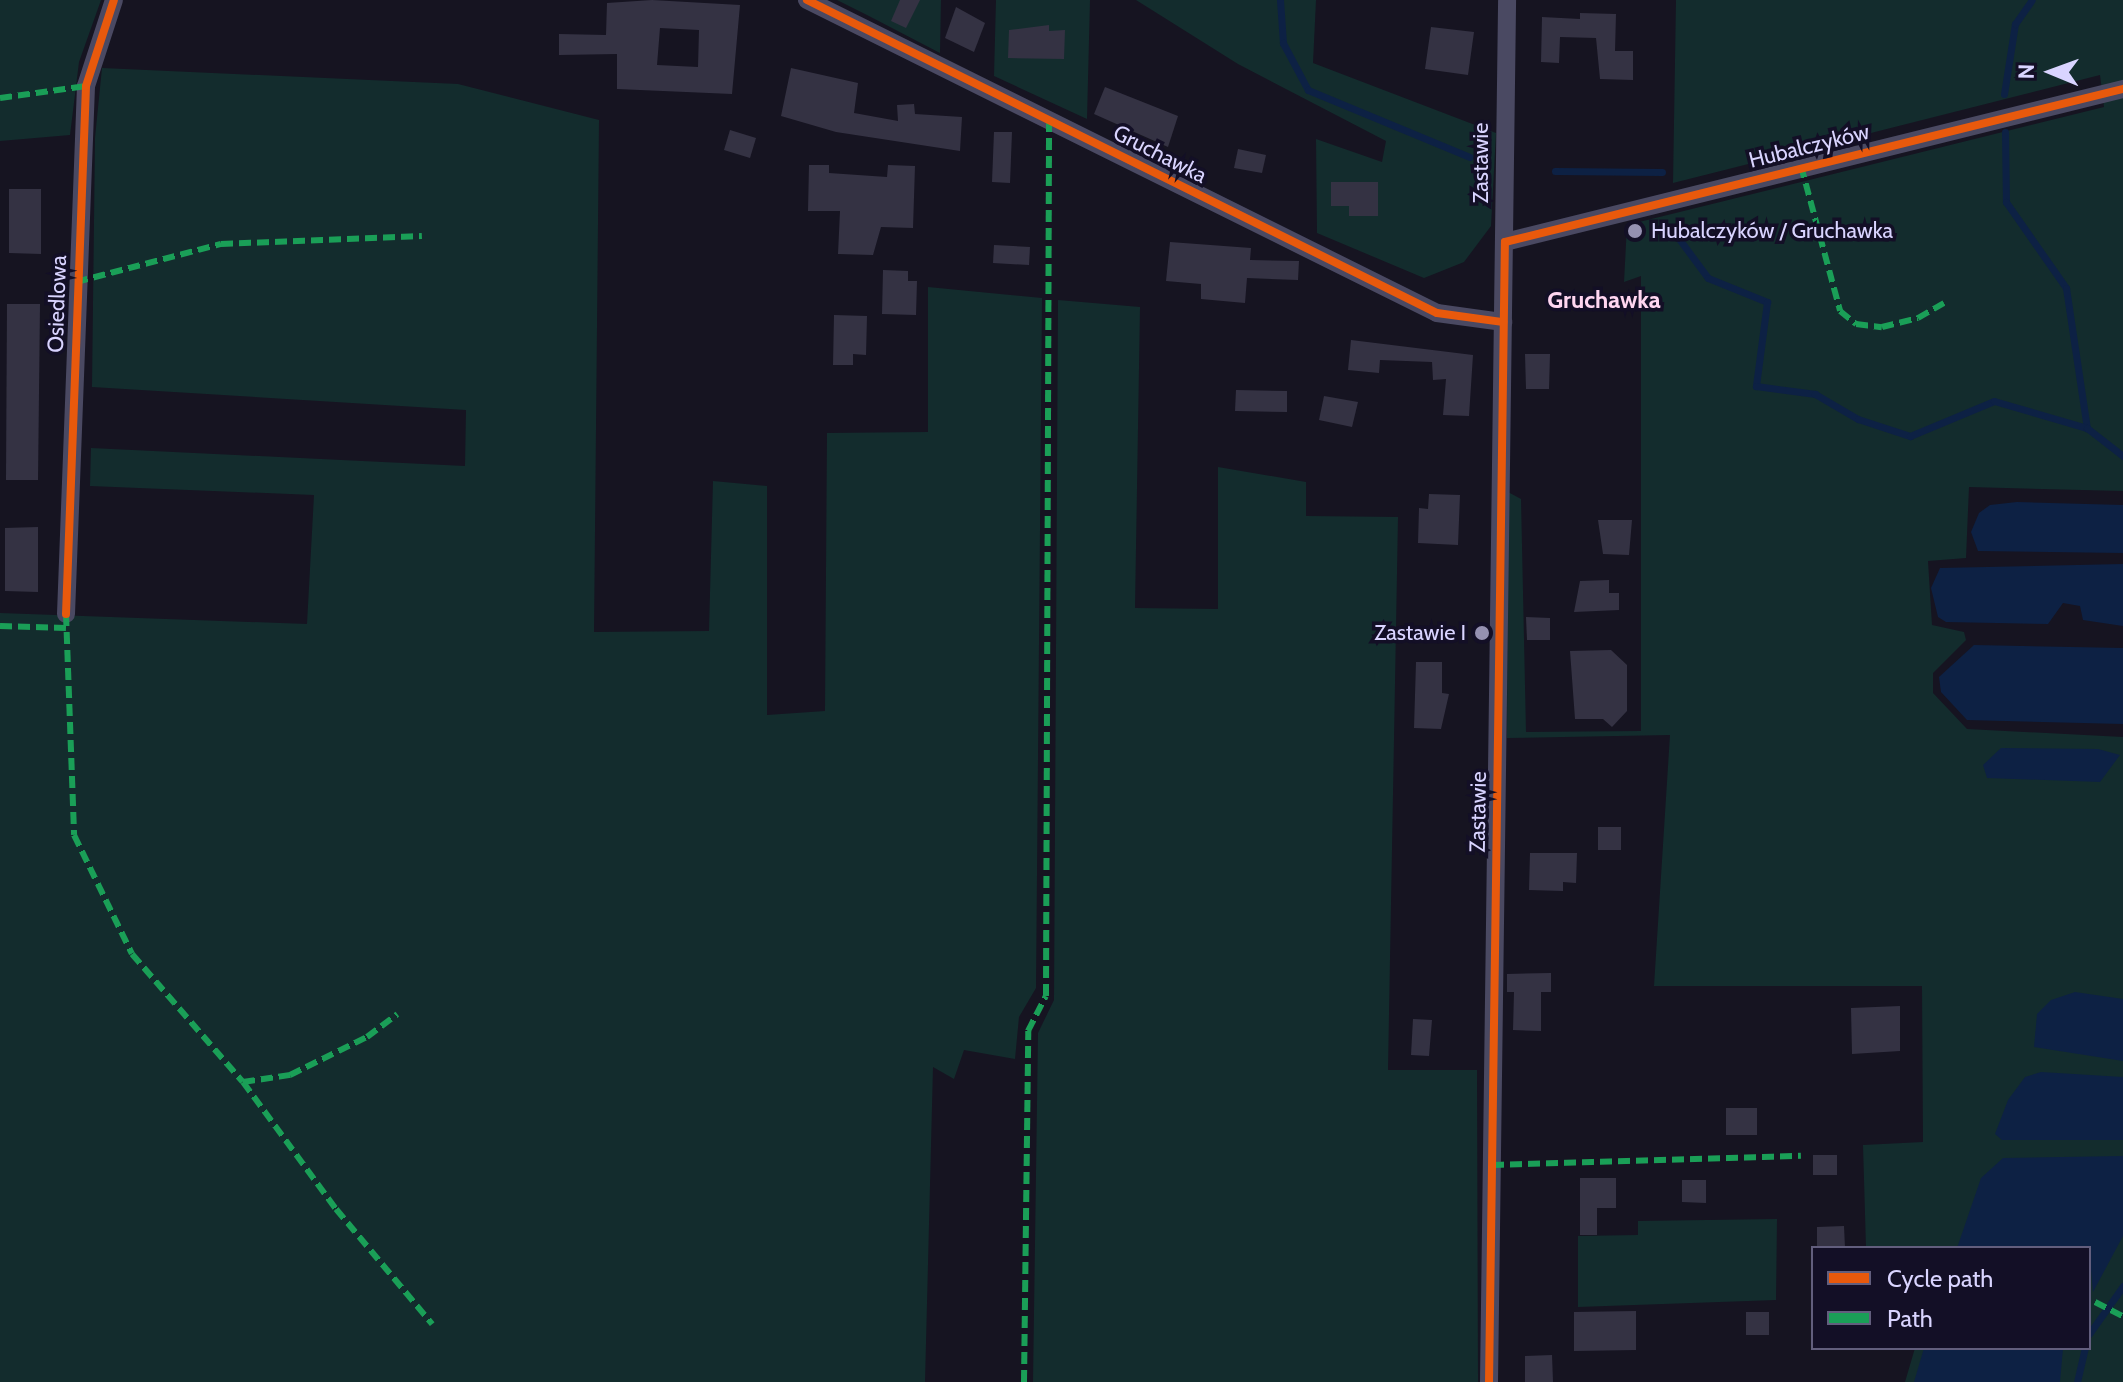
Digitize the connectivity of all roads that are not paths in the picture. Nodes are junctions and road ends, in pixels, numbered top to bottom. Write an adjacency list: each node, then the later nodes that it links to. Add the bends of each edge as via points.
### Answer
1 (114, 0): 7 (street, Osiedlowa, via 86,86)
2 (807, 0): 6 (street, Gruchawka, via 1437,313)
3 (1507, 0): 5 (street, Zastawie)
4 (2123, 89): 5 (street, Hubalczyków)
5 (1505, 242): 6 (street, Zastawie)
6 (1503, 322): 8 (street, Zastawie)
7 (66, 614)
8 (1489, 1382)

